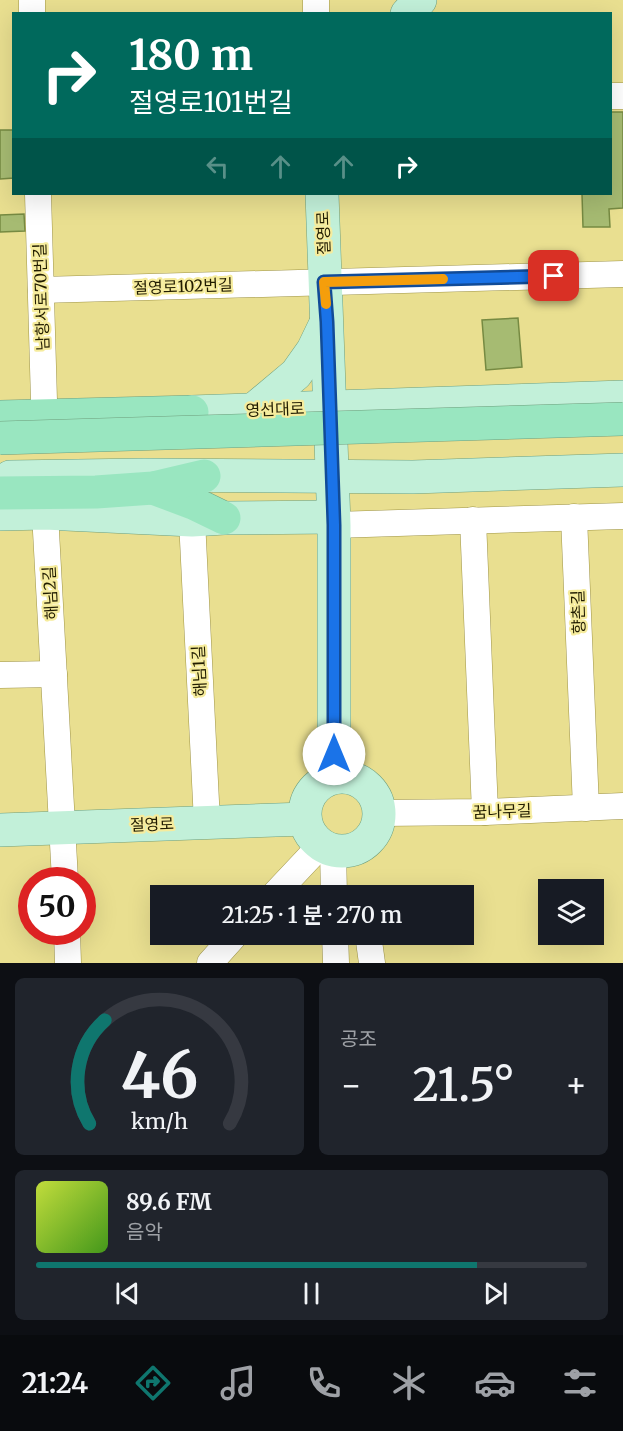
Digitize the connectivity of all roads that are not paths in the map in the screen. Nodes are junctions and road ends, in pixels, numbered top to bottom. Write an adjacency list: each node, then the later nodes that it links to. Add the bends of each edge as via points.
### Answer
1 (420, 0): 2 (main road)
2 (409, 12)
3 (38, 195): 7 (street, 남항서로70번길)
4 (322, 195): 6 (main road, 절영로)
5 (623, 274): 6 (street, 절영로102번길)
6 (324, 282): 7 (street, 절영로102번길); 8 (main road, 절영로)
7 (41, 290): 10 (street, 남항서로70번길)
8 (327, 322): 12 (main road, 절영로); 13 (main road, via 296,374)
9 (623, 397): 12 (main road, 영선대로)
10 (44, 401): 11 (main road); 14 (main road, via 141,400)
11 (0, 402)
12 (329, 407): 13 (main road, 영선대로); 23 (main road, 절영로)
13 (253, 410): 14 (main road, 영선대로)
14 (192, 412): 15 (highway); 17 (main road, 영선대로, via 141,425)
15 (0, 417)
16 (623, 419): 18 (highway, bridge)
17 (0, 428)
18 (0, 438)
19 (623, 442): 20 (highway)
20 (0, 459)
21 (623, 470): 23 (main road)
22 (204, 476): 23 (main road); 24 (main road); 25 (highway)
23 (333, 476): 34 (main road, 절영로)
24 (0, 477)
25 (153, 488): 26 (highway); 31 (highway)
26 (0, 493)
27 (45, 513): 28 (main road); 32 (main road); 35 (street, 해님2길)
28 (0, 514)
29 (623, 516): 30 (street)
30 (574, 517): 33 (street); 39 (street, 향촌길)
31 (224, 518): 32 (main road); 34 (main road)
32 (192, 520): 42 (street, 해님1길)
33 (473, 520): 34 (street); 40 (street)
34 (334, 521): 37 (main road, 절영로)
35 (54, 674): 36 (street); 43 (street, 해님2길)
36 (0, 675)
37 (334, 777): 41 (main road, via 356,778 366,784); 45 (main road, via 321,782 305,805)
38 (623, 806): 39 (street, 꿈나무길)
39 (586, 808): 40 (street, 꿈나무길)
40 (484, 812): 41 (street, 꿈나무길)
41 (380, 813): 45 (main road, via 371,839 360,847 347,851)
42 (207, 822): 43 (main road, 절영로); 45 (main road, 절영로)
43 (62, 828): 44 (main road, 절영로); 46 (street, 해님2길)
44 (0, 830)
45 (320, 838): 47 (street); 48 (street)
46 (64, 867)
47 (282, 885)
48 (331, 885)
49 (67, 945): 53 (street)
50 (226, 945): 54 (street)
51 (335, 945): 55 (street)
52 (370, 945): 56 (street)
53 (68, 963)
54 (210, 963)
55 (336, 963)
56 (372, 963)

